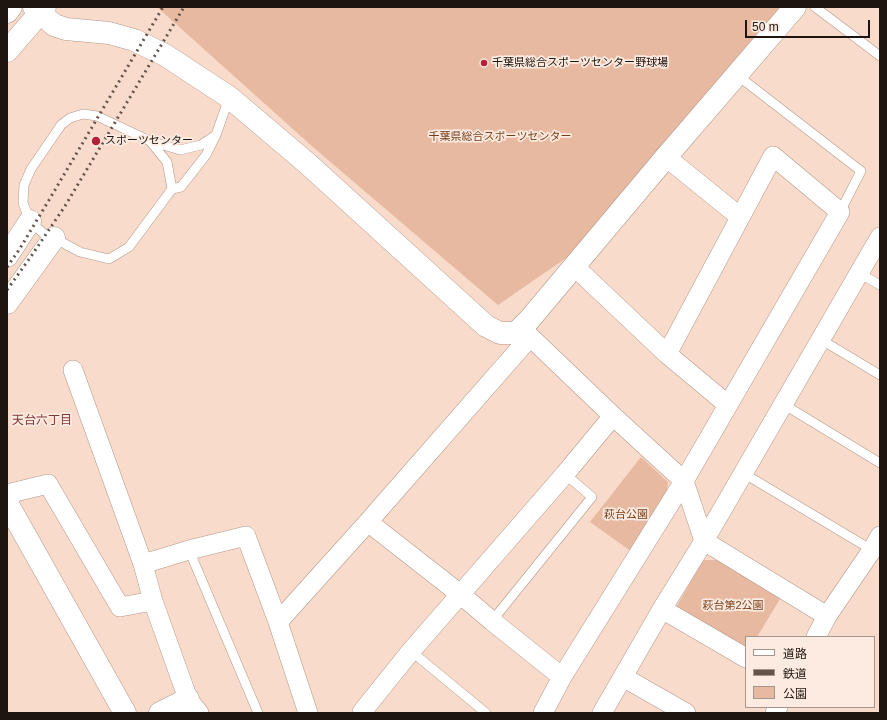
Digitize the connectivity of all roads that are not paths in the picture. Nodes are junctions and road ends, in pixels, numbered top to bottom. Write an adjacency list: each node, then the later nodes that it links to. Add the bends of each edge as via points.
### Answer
1 (11, 7): 5 (main road)
2 (795, 7): 8 (main road)
3 (815, 7): 7 (lane)
4 (40, 9): 6 (main road); 9 (main road, via 54,25 66,29 109,33 134,40 165,55)
5 (7, 12)
6 (7, 51)
7 (880, 56)
8 (736, 75): 12 (main road); 14 (lane, via 860,171)
9 (229, 97): 10 (lane); 24 (main road, via 308,164 486,326 500,333 516,332)
10 (216, 135): 11 (lane, via 201,144 180,150); 13 (lane, via 206,155 181,187)
11 (150, 141): 13 (lane, via 168,162); 16 (lane, via 97,116 83,114 70,118 62,125 31,169 24,185 23,203)
12 (666, 157): 15 (street); 20 (main road)
13 (172, 189): 18 (lane, via 129,247 109,259 80,252)
14 (840, 212): 15 (street, via 773,156); 29 (street)
15 (740, 218): 26 (street)
16 (30, 221): 18 (lane, via 43,233); 19 (main road)
17 (880, 237): 21 (street)
18 (54, 238): 23 (main road)
19 (7, 256)
20 (575, 267): 24 (main road); 26 (street)
21 (859, 272): 22 (lane); 25 (street)
22 (880, 285)
23 (7, 303)
24 (521, 328): 31 (street); 38 (street, via 523,345)
25 (820, 339): 28 (lane); 30 (street)
26 (667, 354): 29 (street)
27 (73, 370): 42 (street)
28 (880, 375)
29 (728, 404): 35 (street)
30 (783, 404): 32 (lane); 33 (street)
31 (613, 416): 34 (street); 35 (street)
32 (880, 463)
33 (743, 473): 39 (street); 40 (lane)
34 (565, 474): 43 (street); 47 (lane, via 592,497)
35 (684, 481): 39 (street); 52 (street)
36 (7, 494): 44 (street, via 48,484 120,607)
37 (7, 503): 55 (main road)
38 (368, 522): 43 (street); 48 (street)
39 (704, 541): 45 (street); 46 (street)
40 (876, 543): 46 (street)
41 (189, 550): 42 (street); 48 (street, via 246,536); 57 (lane)
42 (143, 564): 44 (street)
43 (460, 594): 47 (street); 50 (street)
44 (152, 601): 54 (street)
45 (662, 609): 51 (street); 53 (street)
46 (827, 616): 49 (street)
47 (492, 621): 52 (street)
48 (278, 622): 58 (street)
49 (817, 636)
50 (411, 651): 59 (street); 60 (lane)
51 (745, 657)
52 (562, 677): 61 (street)
53 (623, 677): 62 (street); 63 (street)
54 (193, 706): 56 (main road)
55 (125, 713)
56 (160, 713)
57 (258, 713)
58 (308, 713)
59 (363, 713)
60 (486, 713)
61 (543, 713)
62 (602, 713)
63 (686, 713)

